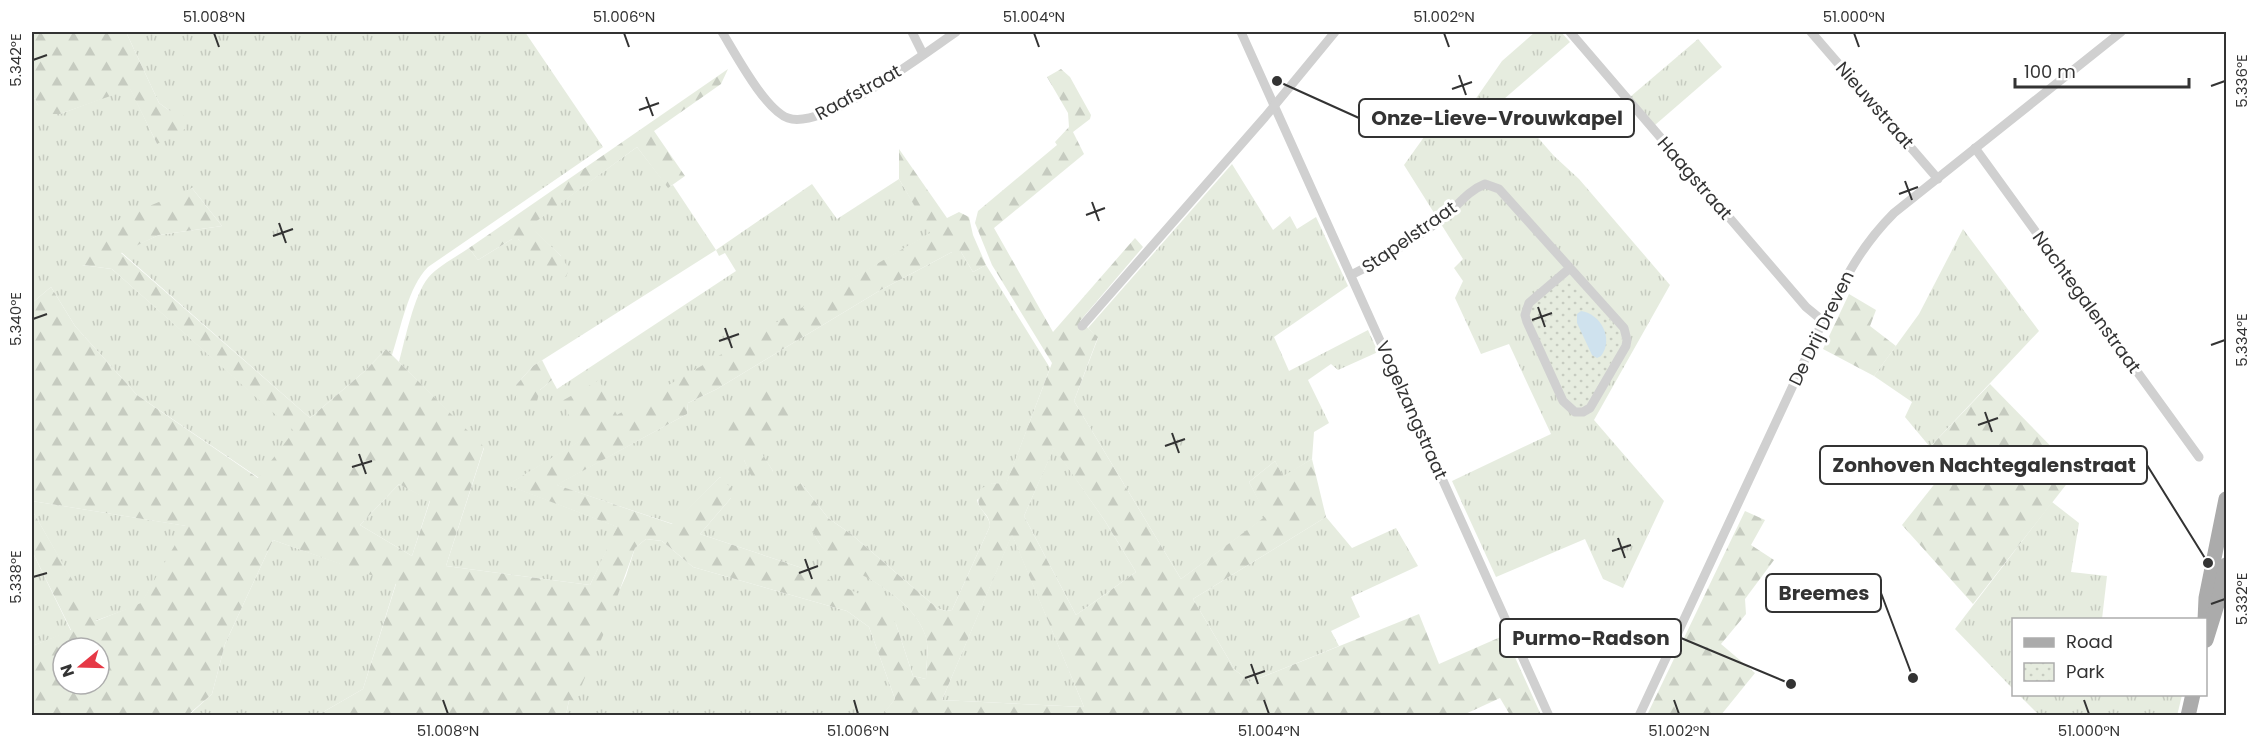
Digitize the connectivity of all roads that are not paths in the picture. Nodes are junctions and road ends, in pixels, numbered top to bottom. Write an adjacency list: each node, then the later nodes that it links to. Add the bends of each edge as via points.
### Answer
1 (722, 32): 9 (street, Raafstraat, via 776,111 798,120 833,110)
2 (912, 32): 9 (street)
3 (956, 32): 9 (street, Raafstraat)
4 (1240, 32): 10 (street, Vogelzangstraat)
5 (1335, 32): 10 (street)
6 (1570, 32): 15 (street, Haagstraat, via 1806,307)
7 (1812, 32): 12 (street, Nieuwstraat)
8 (2121, 32): 11 (street, De Drij Dreven)
9 (923, 54)
10 (1274, 104): 14 (street, Vogelzangstraat); 16 (street)
11 (1975, 148): 12 (street, De Drij Dreven); 17 (street, Nachtegalenstraat)
12 (1938, 178): 15 (street, De Drij Dreven, via 1873,234 1853,262)
13 (1570, 268): 13 (street, Stapelstraat, via 1624,328 1627,340 1590,408 1583,412 1575,412 1563,401 1525,315 1529,303); 14 (street, Stapelstraat, via 1499,189 1485,184 1475,188 1443,218)
14 (1351, 275): 23 (street, Vogelzangstraat)
15 (1824, 321): 24 (street, De Drij Dreven)
16 (1082, 326)
17 (2199, 456)
18 (2225, 509): 20 (main road)
19 (2226, 565): 21 (main road)
20 (2205, 618)
21 (2207, 634)
22 (2193, 696): 25 (main road)
23 (1549, 716)
24 (1639, 716)
25 (2188, 716)

